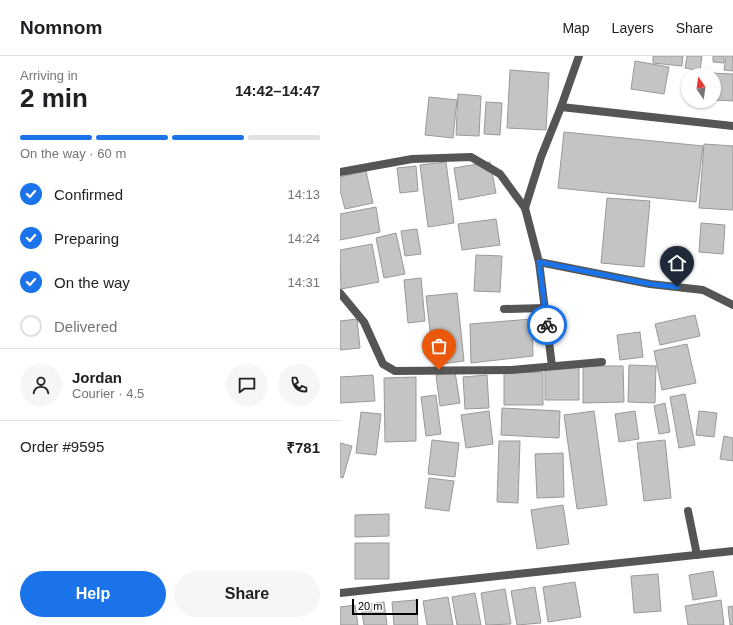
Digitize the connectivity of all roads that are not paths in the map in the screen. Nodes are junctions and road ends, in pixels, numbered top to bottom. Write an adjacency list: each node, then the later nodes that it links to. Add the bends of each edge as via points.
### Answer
1 (579, 56): 2 (street)
2 (561, 107): 3 (street); 5 (street, via 541,157)
3 (733, 126)
4 (340, 172): 5 (street, via 412,159 471,157 500,174)
5 (525, 208): 6 (street)
6 (539, 262): 8 (street, via 650,284 703,290); 9 (street)
7 (340, 293): 12 (street, via 364,322 383,364 395,371 511,370)
8 (733, 305)
9 (545, 308): 10 (street); 12 (street)
10 (504, 309)
11 (602, 362): 12 (street)
12 (552, 366)
13 (688, 511): 15 (street)
14 (733, 551): 15 (street)
15 (697, 555): 16 (street)
16 (340, 593)

